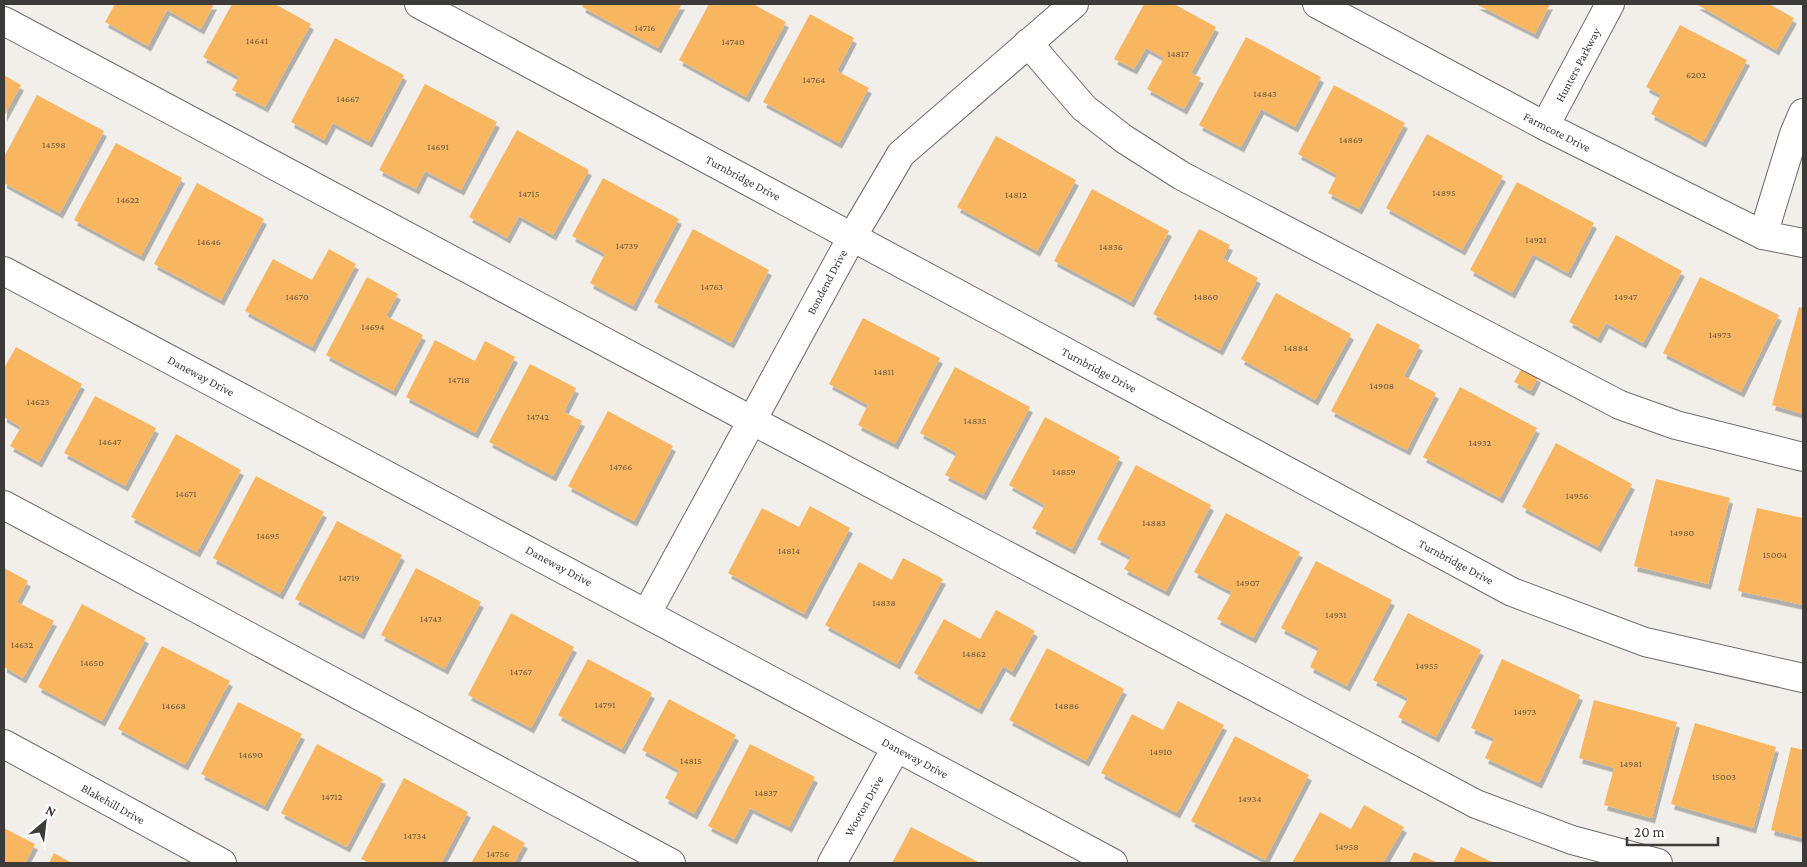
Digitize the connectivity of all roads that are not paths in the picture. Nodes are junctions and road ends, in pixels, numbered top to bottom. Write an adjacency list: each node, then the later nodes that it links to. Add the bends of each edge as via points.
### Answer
1 (419, 4): 10 (street, Turnbridge Drive)
2 (1074, 4): 6 (street, Bondend Drive)
3 (1317, 4): 8 (street, Farmcote Drive)
4 (1610, 4): 8 (street, Hunters Parkway)
5 (4, 21): 13 (street)
6 (1028, 43): 10 (street, Bondend Drive, via 901,154); 14 (street, via 1084,108 1124,139 1182,176 1620,405 1676,425)
7 (1803, 113): 9 (street)
8 (1545, 126): 9 (street, Farmcote Drive)
9 (1763, 235): 11 (street, Farmcote Drive)
10 (852, 237): 13 (street, Bondend Drive); 17 (street, Turnbridge Drive, via 1512,592 1645,642)
11 (1803, 243)
12 (4, 270): 16 (street, Daneway Drive)
13 (753, 421): 16 (street, Bondend Drive); 24 (street, via 1476,804 1572,840)
14 (1803, 457)
15 (4, 505): 21 (street)
16 (647, 613): 19 (street, Daneway Drive)
17 (1803, 678)
18 (4, 744): 20 (street, Blakehill Drive)
19 (896, 748): 22 (street, Wooton Drive); 23 (street, Daneway Drive)
20 (222, 863)
21 (671, 863)
22 (832, 863)
23 (1113, 863)
24 (1658, 863)

